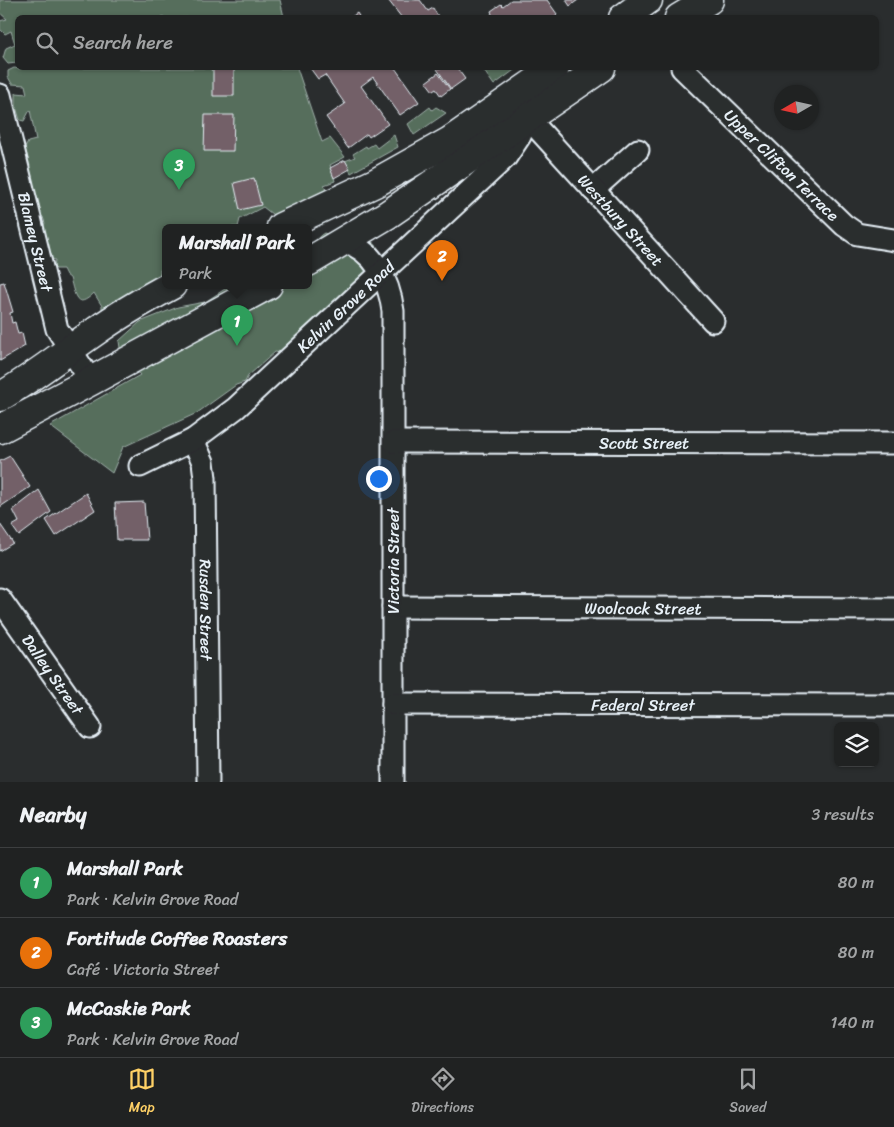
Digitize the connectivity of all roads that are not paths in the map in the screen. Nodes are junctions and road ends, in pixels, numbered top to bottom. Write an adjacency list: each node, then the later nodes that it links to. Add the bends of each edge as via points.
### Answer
1 (648, 0): 3 (main road)
2 (709, 0): 4 (main road)
3 (627, 15)
4 (684, 15)
5 (552, 70): 12 (main road, via 450,141 375,183)
6 (598, 70): 9 (main road, Kelvin Grove Road)
7 (684, 70): 13 (street, Upper Clifton Terrace, via 844,225 857,234)
8 (0, 95): 20 (street, Blamey Street, via 56,326)
9 (528, 118): 11 (street, Westbury Street); 14 (main road, Kelvin Grove Road, via 387,215); 16 (street, Kelvin Grove Road, via 506,157)
10 (638, 150): 11 (street)
11 (593, 190): 19 (street, Westbury Street)
12 (287, 224)
13 (894, 240)
14 (343, 241): 15 (main road, Kelvin Grove Road); 16 (street, Victoria Street, via 360,249)
15 (312, 260)
16 (383, 273): 24 (street, Kelvin Grove Road, via 249,397); 25 (street, Victoria Street, via 393,311)
17 (165, 289): 20 (main road)
18 (261, 289): 21 (main road)
19 (713, 321)
20 (69, 350): 21 (street, Blamey Street); 22 (main road)
21 (91, 381): 23 (main road)
22 (0, 397)
23 (0, 428)
24 (193, 440): 27 (street, Kelvin Grove Road); 34 (street, Rusden Street, via 203,462 205,478)
25 (394, 442): 26 (street, Scott Street); 29 (street, Victoria Street)
26 (894, 443)
27 (140, 466)
28 (0, 599): 33 (street, Dalley Street)
29 (393, 607): 30 (street, Woolcock Street); 31 (street, Victoria Street)
30 (894, 609)
31 (393, 704): 32 (street, Federal Street); 35 (street, Victoria Street)
32 (894, 705)
33 (90, 727)
34 (208, 782)
35 (393, 782)

